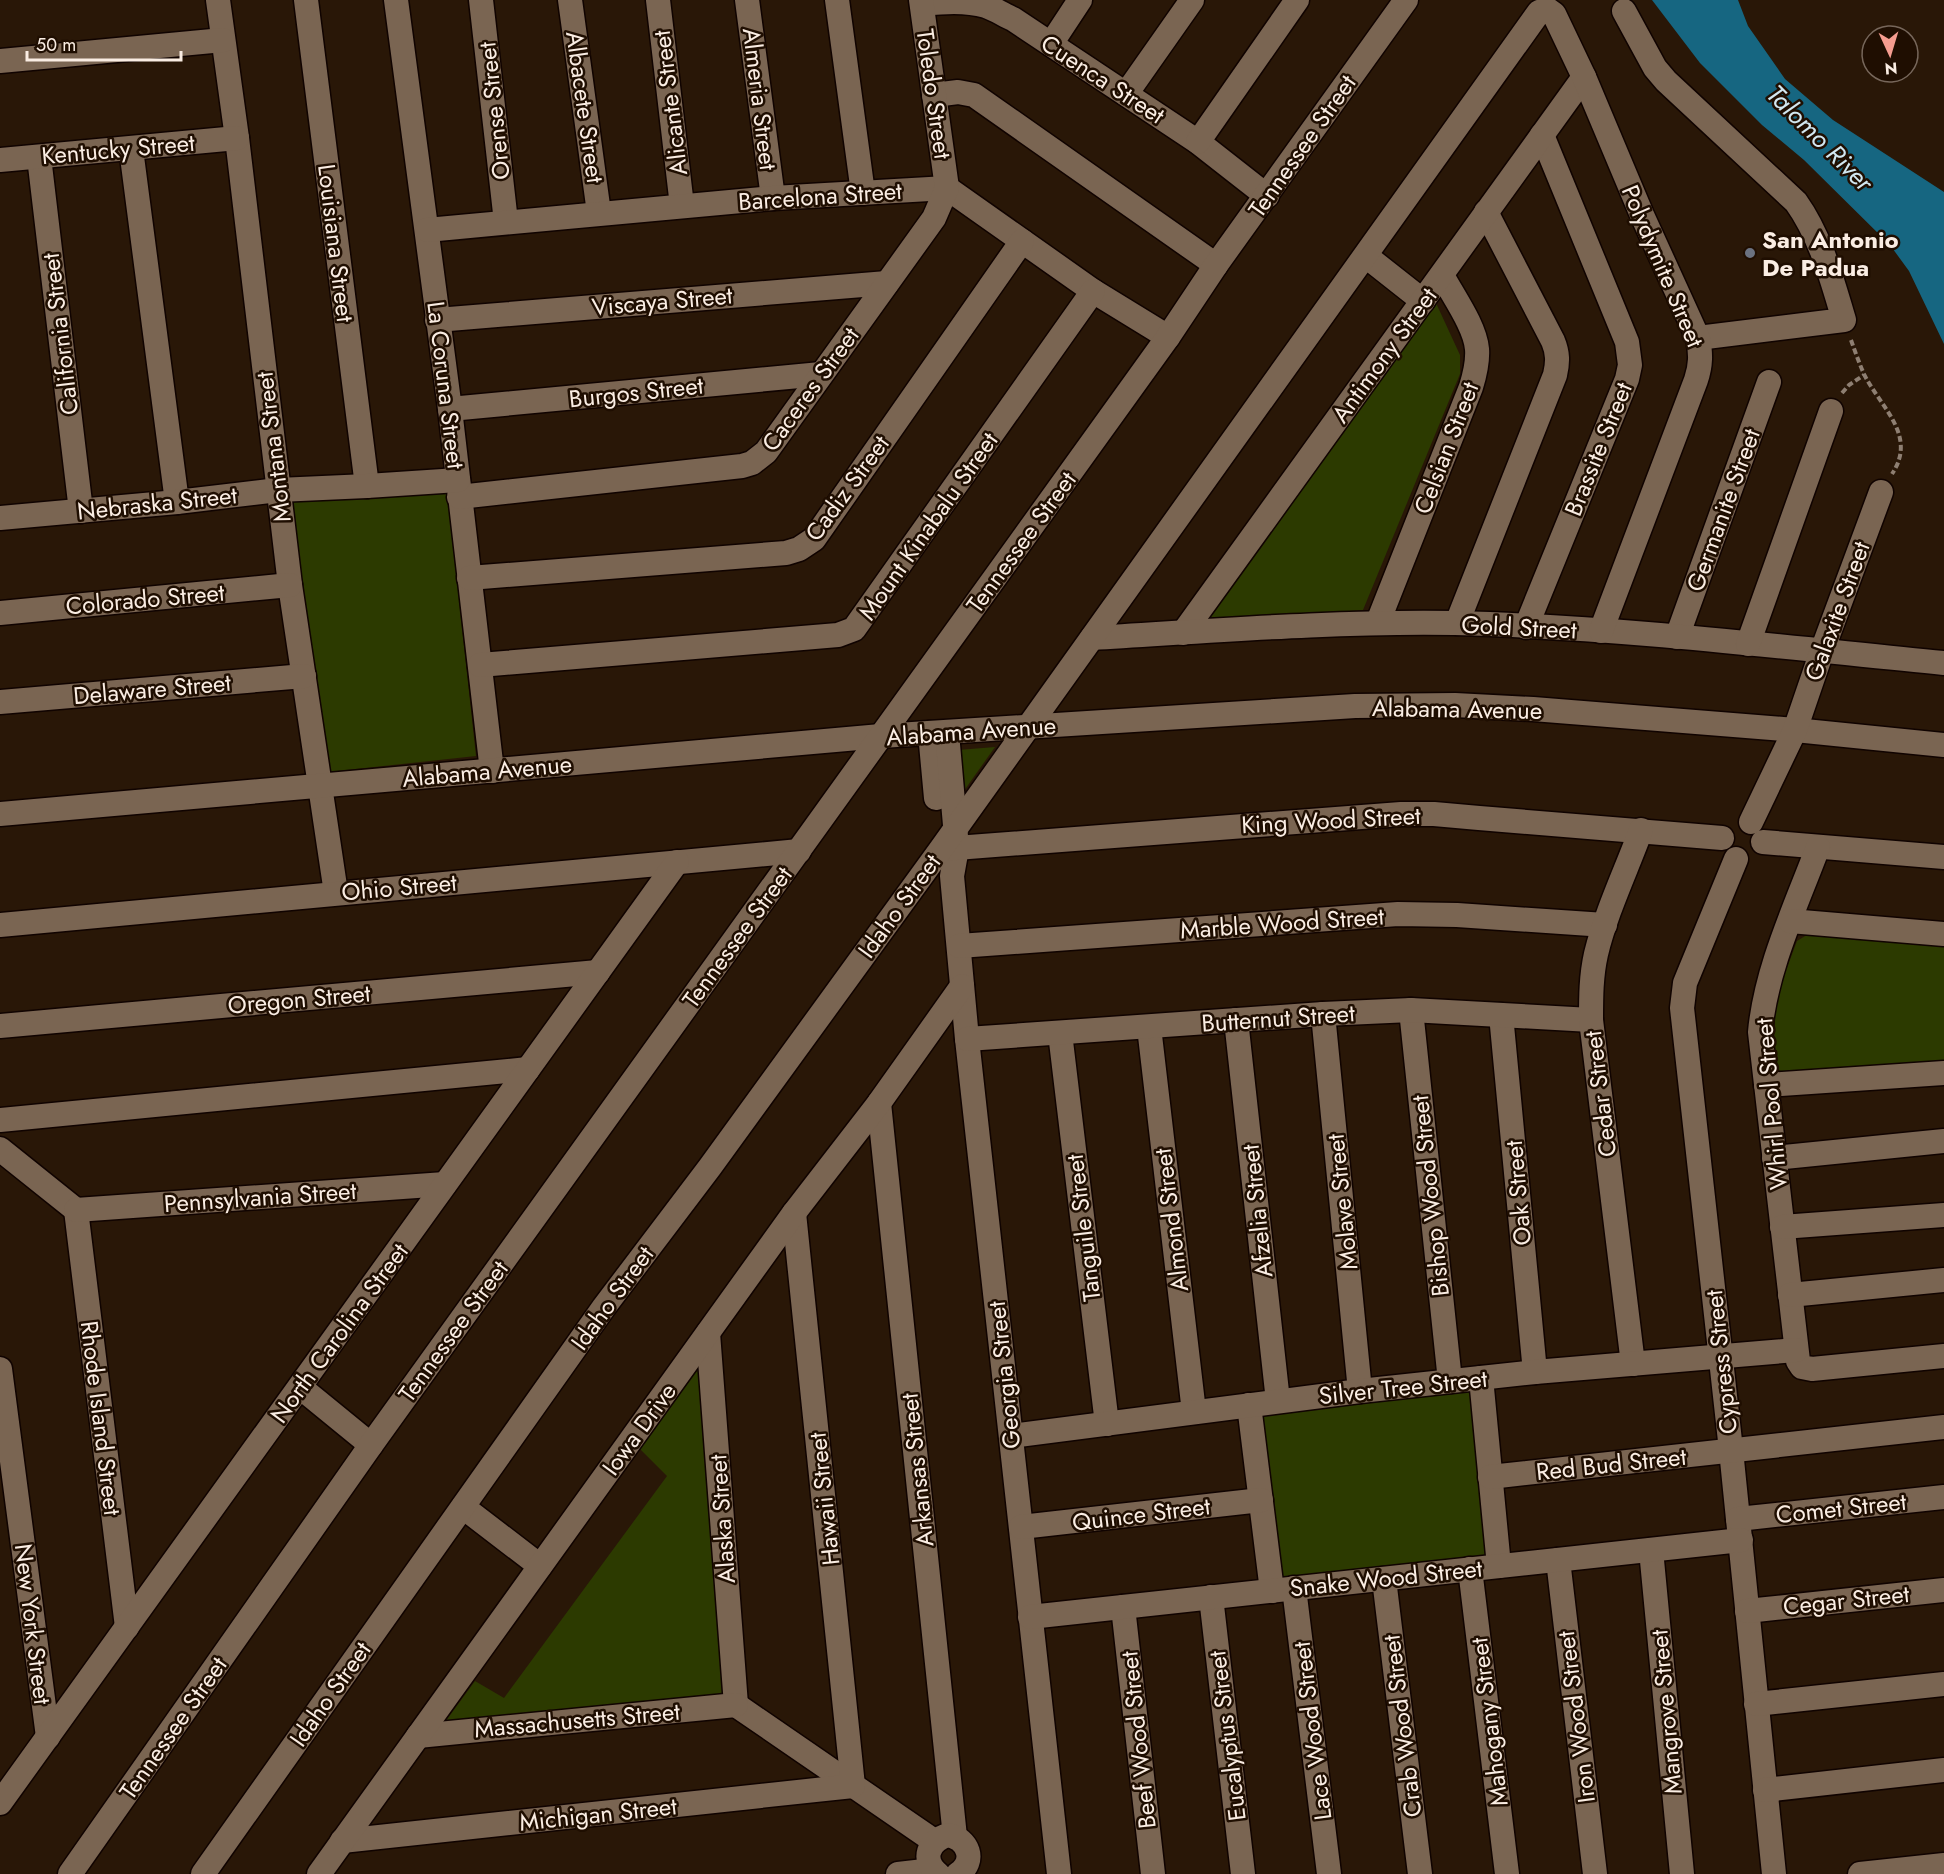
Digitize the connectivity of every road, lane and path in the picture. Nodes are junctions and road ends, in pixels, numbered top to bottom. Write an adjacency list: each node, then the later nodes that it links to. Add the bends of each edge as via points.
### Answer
1 (218, 0): 17 (street, Montana Street)
2 (306, 0): 54 (street, Louisiana Street)
3 (396, 0): 37 (street, La Coruna Street)
4 (481, 0): 36 (street, Orense Street)
5 (570, 0): 35 (street, Albacete Street)
6 (658, 0): 33 (street, Alicante Street)
7 (747, 0): 32 (street, Almeria Street)
8 (837, 0): 30 (street)
9 (1080, 0): 18 (street)
10 (1192, 0): 21 (street)
11 (1297, 0): 25 (street)
12 (1406, 0): 31 (street, Tennessee Street)
13 (922, 2): 14 (street, Cuenca Street, via 966,2); 22 (street, Toledo Street)
14 (1011, 9): 18 (street, Cuenca Street)
15 (1547, 9): 20 (street, Polydymite Street, via 1554,14); 39 (street, Idaho Street, via 1539,12)
16 (1624, 11): 46 (street, via 1666,81 1803,211 1826,262)
17 (223, 40): 19 (street); 24 (street, Montana Street)
18 (1051, 44): 21 (street, Cuenca Street)
19 (0, 61)
20 (1584, 77): 23 (street, Antimony Street); 48 (street, Polydymite Street)
21 (1126, 94): 25 (street, Cuenca Street)
22 (934, 95): 29 (street, Toledo Street); 40 (street, via 974,95)
23 (1542, 135): 34 (street, Antimony Street); 66 (street, Brassite Street, via 1627,342 1630,365)
24 (237, 138): 26 (street, Kentucky Street); 56 (street, Montana Street)
25 (1198, 142): 31 (street, Cuenca Street)
26 (131, 149): 27 (street, Kentucky Street); 58 (street)
27 (39, 157): 28 (street, Kentucky Street); 59 (street, California Street)
28 (0, 160)
29 (947, 188): 30 (street, Barcelona Street); 38 (street); 42 (street, Caceres Street, via 934,218)
30 (863, 193): 32 (street, Barcelona Street)
31 (1267, 196): 40 (street, Tennessee Street)
32 (773, 198): 33 (street, Barcelona Street)
33 (682, 206): 35 (street, Barcelona Street)
34 (1486, 212): 41 (street, Antimony Street); 65 (street, via 1553,341 1558,362)
35 (599, 213): 36 (street, Barcelona Street)
36 (506, 222): 37 (street, Barcelona Street)
37 (428, 230): 45 (street, La Coruna Street)
38 (1022, 241): 43 (street); 61 (street, Cadiz Street, via 814,539 806,545 786,553)
39 (1366, 256): 44 (street); 70 (street, Idaho Street)
40 (1216, 266): 47 (street, Tennessee Street)
41 (1442, 275): 44 (street, Antimony Street); 64 (street, Celsian Street, via 1477,346 1476,370)
42 (887, 283): 45 (street, Viscaya Street); 49 (street, Caceres Street)
43 (1093, 291): 47 (street); 74 (street, Mount Kinabalu Street, via 854,629 838,635)
44 (1423, 301): 68 (street, Antimony Street)
45 (438, 320): 52 (street, La Coruna Street)
46 (1844, 320): 48 (street); 50 (path)
47 (1168, 337): 80 (street, Tennessee Street)
48 (1698, 338): 67 (street, Polydymite Street, via 1701,364 1696,380)
49 (822, 374): 52 (street, Burgos Street); 55 (street, Caceres Street, via 766,452 752,463)
50 (1864, 375): 53 (path, via 1849,385); 57 (path, via 1892,419 1902,446 1901,457)
51 (1769, 382): 69 (street, Germanite Street)
52 (450, 410): 55 (street, La Coruna Street)
53 (1831, 411): 71 (street)
54 (367, 486): 55 (street, Nebraska Street); 56 (street, Nebraska Street)
55 (458, 488): 61 (street, La Coruna Street)
56 (278, 490): 58 (street, Nebraska Street); 62 (street, Montana Street)
57 (1881, 492): 72 (street, Galaxite Street)
58 (177, 502): 59 (street, Nebraska Street)
59 (81, 511): 60 (street, Nebraska Street)
60 (0, 518)
61 (469, 578): 74 (street, La Coruna Street)
62 (290, 585): 63 (street, Colorado Street); 75 (street, Montana Street)
63 (0, 613)
64 (1378, 622): 65 (street, Gold Street); 68 (street, Gold Street)
65 (1457, 623): 66 (street, Gold Street)
66 (1526, 627): 67 (street, Gold Street)
67 (1601, 631): 69 (street, Gold Street)
68 (1183, 633): 70 (street, Gold Street)
69 (1677, 637): 71 (street, Gold Street)
70 (1092, 638): 77 (street, Idaho Street)
71 (1748, 644): 72 (street, Gold Street)
72 (1822, 651): 73 (street, Gold Street); 78 (street, Galaxite Street)
73 (1944, 663)
74 (480, 666): 82 (street, La Coruna Street)
75 (304, 676): 76 (street, Delaware Street); 83 (street, Montana Street)
76 (0, 702)
77 (1028, 727): 78 (street, Alabama Avenue, via 1455,705); 79 (street, Alabama Avenue); 88 (street, Idaho Street)
78 (1795, 730): 81 (street, Alabama Avenue); 86 (street)
79 (938, 733): 80 (street, Alabama Avenue); 88 (street, Georgia Street)
80 (881, 736): 82 (street, Alabama Avenue); 90 (street, Tennessee Street)
81 (1944, 745)
82 (492, 771): 83 (street, Alabama Avenue)
83 (321, 785): 84 (street, Alabama Avenue); 94 (street, Montana Street)
84 (0, 814)
85 (1641, 830): 87 (street, King Wood Street); 88 (street, King Wood Street, via 1401,814); 97 (street, Cedar Street)
86 (1757, 832): 87 (street, via 1742,820 1732,822); 89 (street); 92 (street, via 1755,855 1746,860)
87 (1722, 838): 92 (street, via 1727,853)
88 (951, 842): 99 (street, Georgia Street); 148 (street, Idaho Street, via 604,1307)
89 (1818, 847): 91 (street); 95 (street, Whirl Pool Street)
90 (799, 851): 93 (street, Ohio Street); 143 (street, Tennessee Street)
91 (1944, 857)
92 (1736, 859): 127 (street, Cypress Street, via 1682,994)
93 (677, 862): 94 (street, Ohio Street); 100 (street, North Carolina Street)
94 (336, 893): 96 (street, Ohio Street)
95 (1790, 921): 98 (street); 113 (street, Whirl Pool Street, via 1769,978 1762,1011 1760,1032)
96 (0, 925)
97 (1605, 925): 99 (street, Marble Wood Street, via 1398,914); 106 (street, Cedar Street, via 1593,974)
98 (1944, 934)
99 (959, 946): 101 (street, Georgia Street)
100 (598, 972): 107 (street, Oregon Street); 111 (street, North Carolina Street)
101 (962, 986): 110 (street, Georgia Street); 114 (street, Iowa Drive)
102 (1411, 1010): 103 (street, Butternut Street); 104 (street, Butternut Street); 134 (street, Bishop Wood Street)
103 (1323, 1014): 105 (street, Butternut Street); 136 (street, Molave Street)
104 (1501, 1015): 106 (street, Butternut Street); 132 (street, Oak Street)
105 (1236, 1020): 108 (street, Butternut Street); 137 (street, Afzelia Street)
106 (1591, 1020): 130 (street, Cedar Street)
107 (0, 1026)
108 (1149, 1027): 109 (street, Butternut Street); 139 (street, Almond Street)
109 (1060, 1033): 110 (street, Butternut Street); 140 (street, Tanguile Street)
110 (967, 1039): 142 (street, Georgia Street)
111 (528, 1069): 115 (street); 119 (street, North Carolina Street)
112 (1944, 1073): 113 (street)
113 (1766, 1085): 118 (street, Whirl Pool Street)
114 (879, 1103): 121 (street, Iowa Drive); 173 (street, Arkansas Street)
115 (0, 1120)
116 (1944, 1141): 118 (street)
117 (0, 1149): 120 (street)
118 (1774, 1158): 123 (street, Whirl Pool Street)
119 (446, 1184): 120 (street, Pennsylvania Street); 135 (street, North Carolina Street)
120 (75, 1210): 163 (street, Rhode Island Street)
121 (794, 1213): 126 (street, Iowa Drive); 170 (street, Hawaii Street)
122 (1944, 1215): 123 (street)
123 (1782, 1227): 125 (street, Whirl Pool Street)
124 (1944, 1280): 125 (street)
125 (1790, 1295): 129 (street, Whirl Pool Street)
126 (708, 1333): 153 (street, Iowa Drive); 166 (street, Alaska Street)
127 (1721, 1356): 129 (street, Silver Tree Street); 130 (street, Silver Tree Street); 144 (street, Cypress Street)
128 (1944, 1356): 129 (street, Silver Tree Street, via 1812,1369)
129 (1800, 1359)
130 (1633, 1364): 132 (street, Silver Tree Street)
131 (0, 1369): 168 (street, New York Street)
132 (1535, 1372): 133 (street, Silver Tree Street)
133 (1481, 1378): 134 (street, Silver Tree Street); 145 (street)
134 (1450, 1381): 136 (street, Silver Tree Street)
135 (300, 1387): 143 (street); 163 (street, North Carolina Street)
136 (1360, 1391): 137 (street, Silver Tree Street)
137 (1278, 1401): 138 (street, Silver Tree Street)
138 (1249, 1405): 139 (street, Silver Tree Street); 147 (street, Lace Wood Street)
139 (1194, 1412): 140 (street, Silver Tree Street)
140 (1107, 1424): 142 (street, Silver Tree Street)
141 (1944, 1427): 144 (street)
142 (1011, 1436): 149 (street, Georgia Street)
143 (371, 1445): 178 (street, Tennessee Street)
144 (1731, 1450): 145 (street, Red Bud Street); 150 (street, Cypress Street)
145 (1490, 1477): 154 (street)
146 (1944, 1497): 150 (street, Comet Street)
147 (1261, 1500): 149 (street, Quince Street); 157 (street, Lace Wood Street)
148 (463, 1508): 153 (street); 179 (street, Idaho Street)
149 (1021, 1527): 162 (street, Georgia Street)
150 (1739, 1530): 151 (street, Snake Wood Street); 161 (street, Cypress Street)
151 (1651, 1550): 152 (street, Snake Wood Street); 189 (street, Mangrove Street)
152 (1558, 1560): 154 (street, Snake Wood Street); 188 (street, Iron Wood Street)
153 (540, 1566): 167 (street, Iowa Drive)
154 (1498, 1566): 155 (street, Snake Wood Street)
155 (1470, 1569): 156 (street, Snake Wood Street); 187 (street, Mahogany Street)
156 (1384, 1579): 157 (street, Snake Wood Street); 186 (street, Crab Wood Street)
157 (1283, 1589): 159 (street, Snake Wood Street); 185 (street, Lace Wood Street)
158 (1944, 1590): 161 (street, Cegar Street)
159 (1211, 1597): 160 (street, Snake Wood Street); 184 (street, Eucalyptus Street)
160 (1123, 1607): 162 (street, Snake Wood Street); 183 (street, Beef Wood Street)
161 (1747, 1611): 165 (street, Cypress Street)
162 (1030, 1617): 182 (street, Georgia Street)
163 (127, 1627): 168 (street, North Carolina Street)
164 (1944, 1684): 165 (street)
165 (1756, 1704): 171 (street, Cypress Street)
166 (736, 1705): 167 (street, Massachusetts Street); 170 (street)
167 (418, 1736): 174 (street, Iowa Drive)
168 (48, 1737): 172 (street, North Carolina Street)
169 (1944, 1770): 171 (street)
170 (853, 1786): 173 (street); 174 (street, Michigan Street)
171 (1765, 1790): 190 (street, Cypress Street)
172 (0, 1803)
173 (945, 1839): 176 (street, via 968,1849); 177 (street, via 928,1852)
174 (342, 1841): 180 (street, Iowa Drive)
175 (1944, 1865): 191 (street)
176 (967, 1871)
177 (936, 1872): 181 (street)
178 (70, 1874)
179 (202, 1874)
180 (319, 1874)
181 (898, 1874)
182 (1059, 1874)
183 (1153, 1874)
184 (1243, 1874)
185 (1329, 1874)
186 (1420, 1874)
187 (1507, 1874)
188 (1595, 1874)
189 (1682, 1874)
190 (1774, 1874)
191 (1860, 1874)

